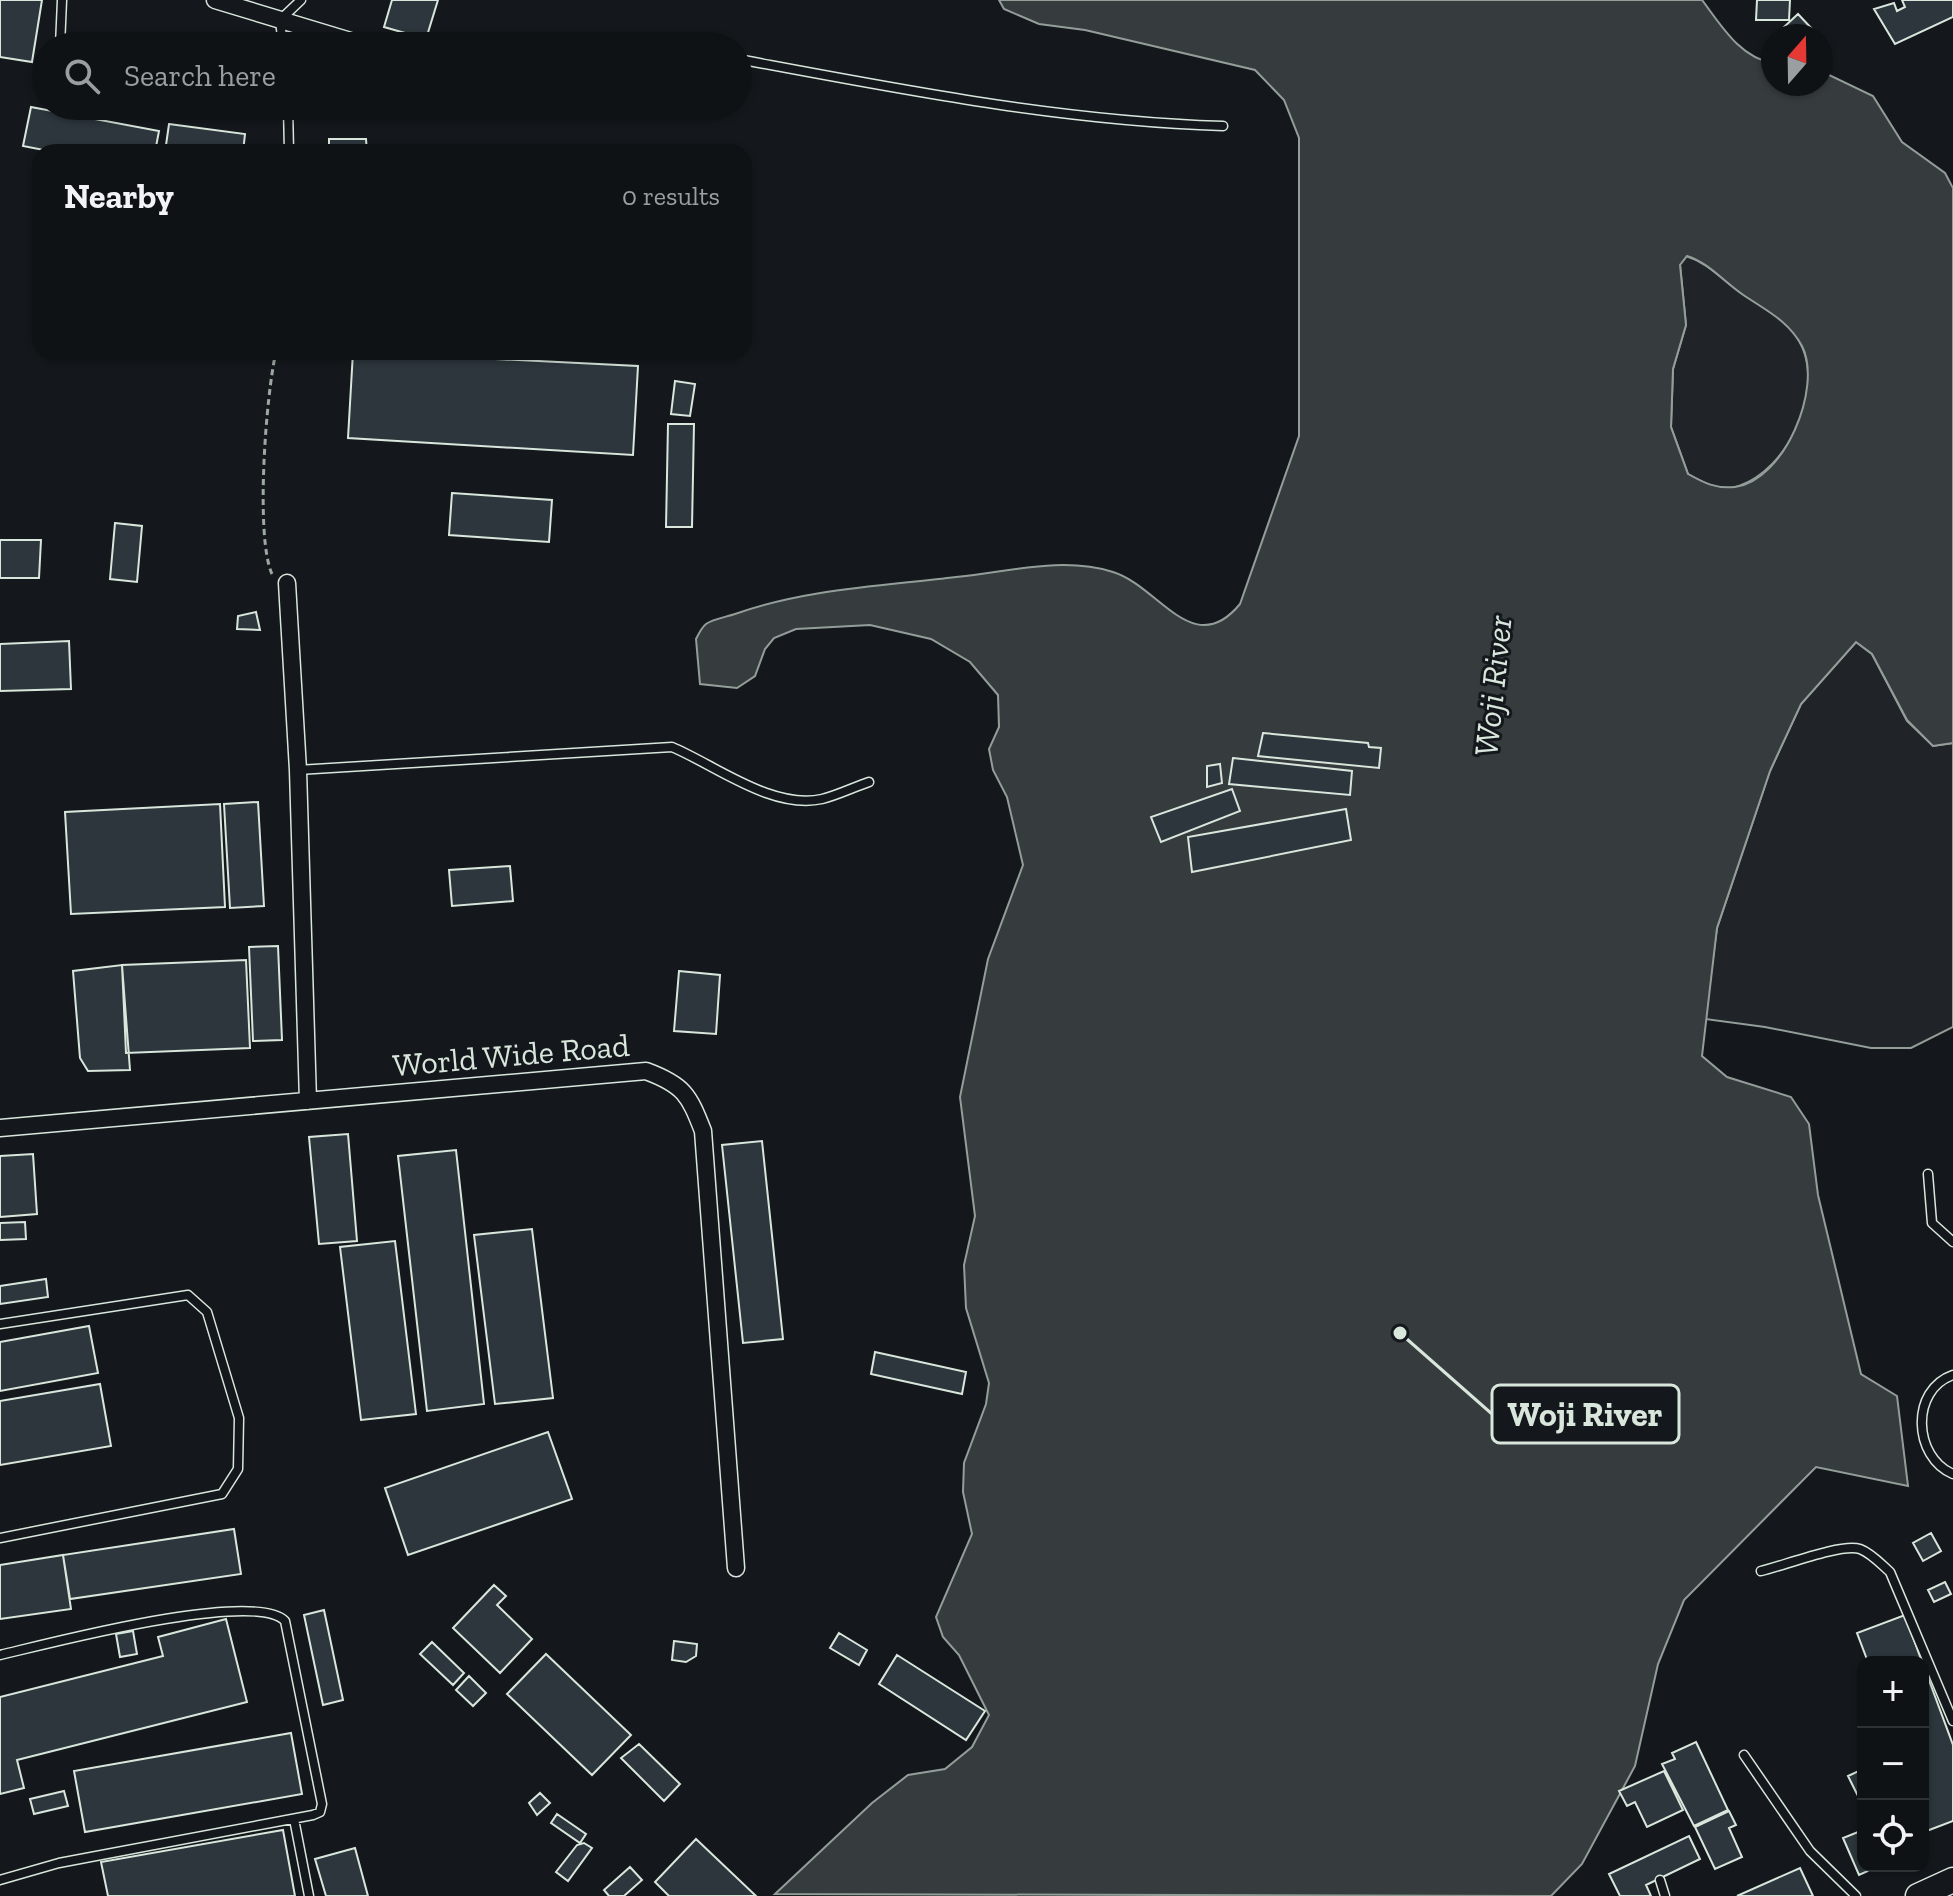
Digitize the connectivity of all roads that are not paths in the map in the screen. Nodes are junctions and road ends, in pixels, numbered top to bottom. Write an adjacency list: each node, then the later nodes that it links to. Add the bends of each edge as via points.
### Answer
1 (62, 0): 5 (lane)
2 (215, 0): 4 (street)
3 (301, 0): 4 (lane)
4 (280, 20): 6 (lane); 7 (street)
5 (61, 32)
6 (281, 32)
7 (320, 32)
8 (752, 62): 10 (lane, via 945,98)
9 (288, 120): 11 (lane)
10 (1223, 126)
11 (289, 144)
12 (287, 583): 13 (street)
13 (298, 770): 14 (lane, via 672,747 731,780 775,795 819,800); 15 (street)
14 (869, 782)
15 (308, 1101): 16 (street, World Wide Road); 23 (street, World Wide Road, via 646,1071 672,1081 690,1098 703,1131)
16 (0, 1128)
17 (1928, 1174): 18 (lane, via 1932,1223)
18 (1953, 1242)
19 (0, 1324): 22 (lane, via 188,1295 207,1312 239,1418 238,1469 222,1494)
20 (1953, 1375): 21 (lane, via 1940,1380 1920,1412 1924,1438 1937,1465)
21 (1953, 1474)
22 (0, 1538)
23 (736, 1568)
24 (1761, 1571): 26 (lane, via 1835,1551 1857,1548 1870,1555 1890,1572)
25 (0, 1655): 28 (lane, via 138,1622 251,1610 279,1614 285,1621 322,1804 320,1812)
26 (1953, 1721)
27 (1744, 1755): 34 (lane, via 1810,1851)
28 (294, 1819): 29 (lane, via 59,1863); 32 (lane)
29 (0, 1880)
30 (1660, 1880): 33 (lane)
31 (1953, 1880): 35 (main road)
32 (309, 1896)
33 (1665, 1896)
34 (1856, 1896)
35 (1918, 1896)

